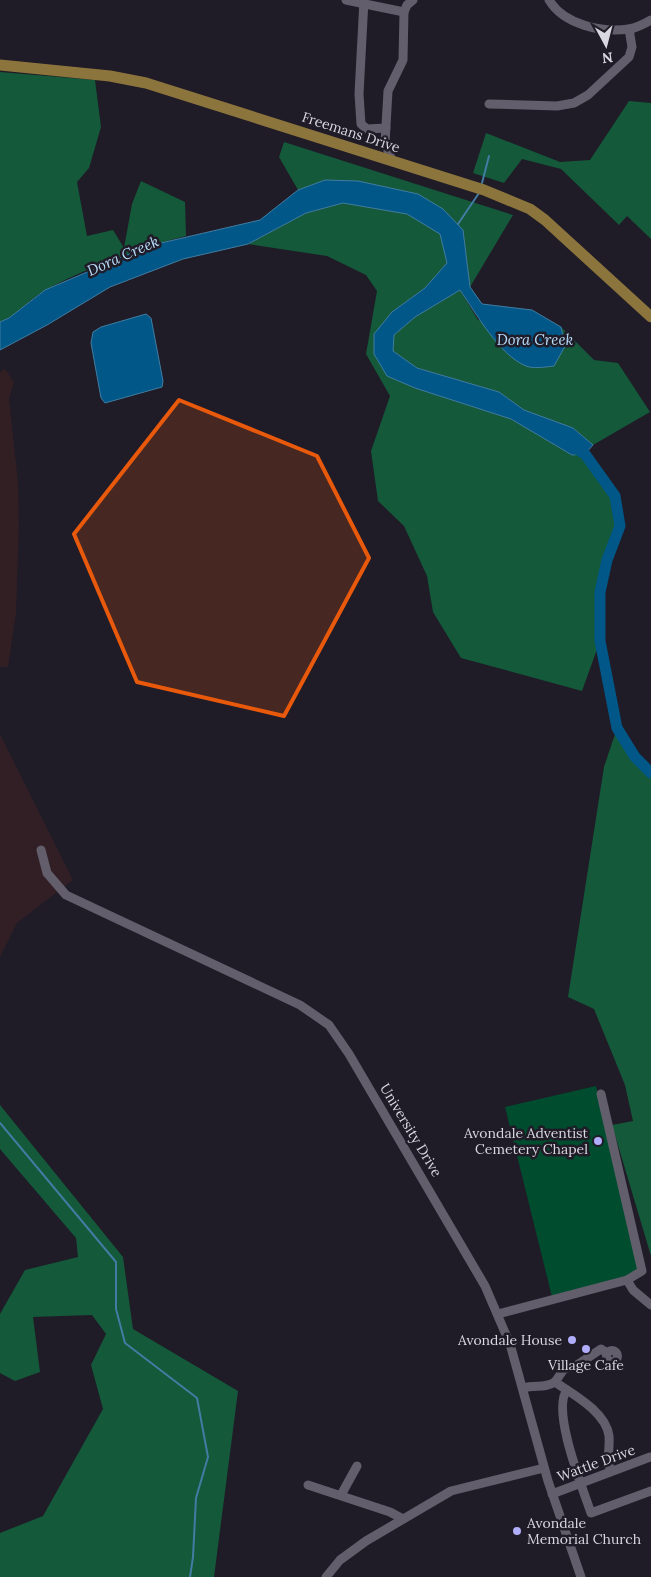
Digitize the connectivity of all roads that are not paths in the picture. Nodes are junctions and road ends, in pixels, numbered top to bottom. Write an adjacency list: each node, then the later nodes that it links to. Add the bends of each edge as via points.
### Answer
1 (346, 0): 4 (street)
2 (413, 0): 5 (street)
3 (549, 0): 7 (street, via 560,14 589,27)
4 (364, 3): 5 (street); 10 (street, via 360,124 367,129)
5 (404, 12): 10 (street, via 403,60 388,91)
6 (651, 20): 7 (street)
7 (629, 29): 9 (street, via 632,48 629,57 581,100 557,106)
8 (0, 65): 12 (main road, Freemans Drive, via 110,76 146,83)
9 (490, 104)
10 (386, 128): 11 (street)
11 (385, 143): 12 (street); 13 (street)
12 (367, 153): 13 (main road, Freemans Drive)
13 (392, 161): 14 (main road, Freemans Drive, via 484,190 538,214)
14 (651, 317)
15 (40, 850): 19 (street, University Drive, via 47,873 66,894 300,1005 330,1025 386,1113 468,1254)
16 (601, 1094): 17 (street, via 643,1266 640,1274)
17 (626, 1280): 18 (street); 19 (street)
18 (651, 1305)
19 (498, 1314): 22 (street, University Drive)
20 (608, 1352): 21 (street, via 601,1348 595,1351 577,1365 564,1369)
21 (555, 1382): 22 (street, via 544,1387); 23 (street)
22 (523, 1388): 27 (street, University Drive)
23 (567, 1390): 28 (street, via 597,1414 606,1426); 29 (street, via 562,1413)
24 (651, 1456): 25 (street); 28 (street, Wattle Drive)
25 (651, 1465)
26 (357, 1466): 33 (street)
27 (544, 1468): 32 (street, University Drive); 34 (street, via 452,1491)
28 (611, 1471): 29 (street, Wattle Drive)
29 (581, 1483): 31 (street, via 591,1512); 32 (street, Wattle Drive)
30 (308, 1485): 33 (street)
31 (651, 1491)
32 (552, 1494): 36 (street, University Drive)
33 (340, 1495): 34 (street)
34 (403, 1519): 35 (street, via 353,1550)
35 (326, 1577)
36 (580, 1577)

